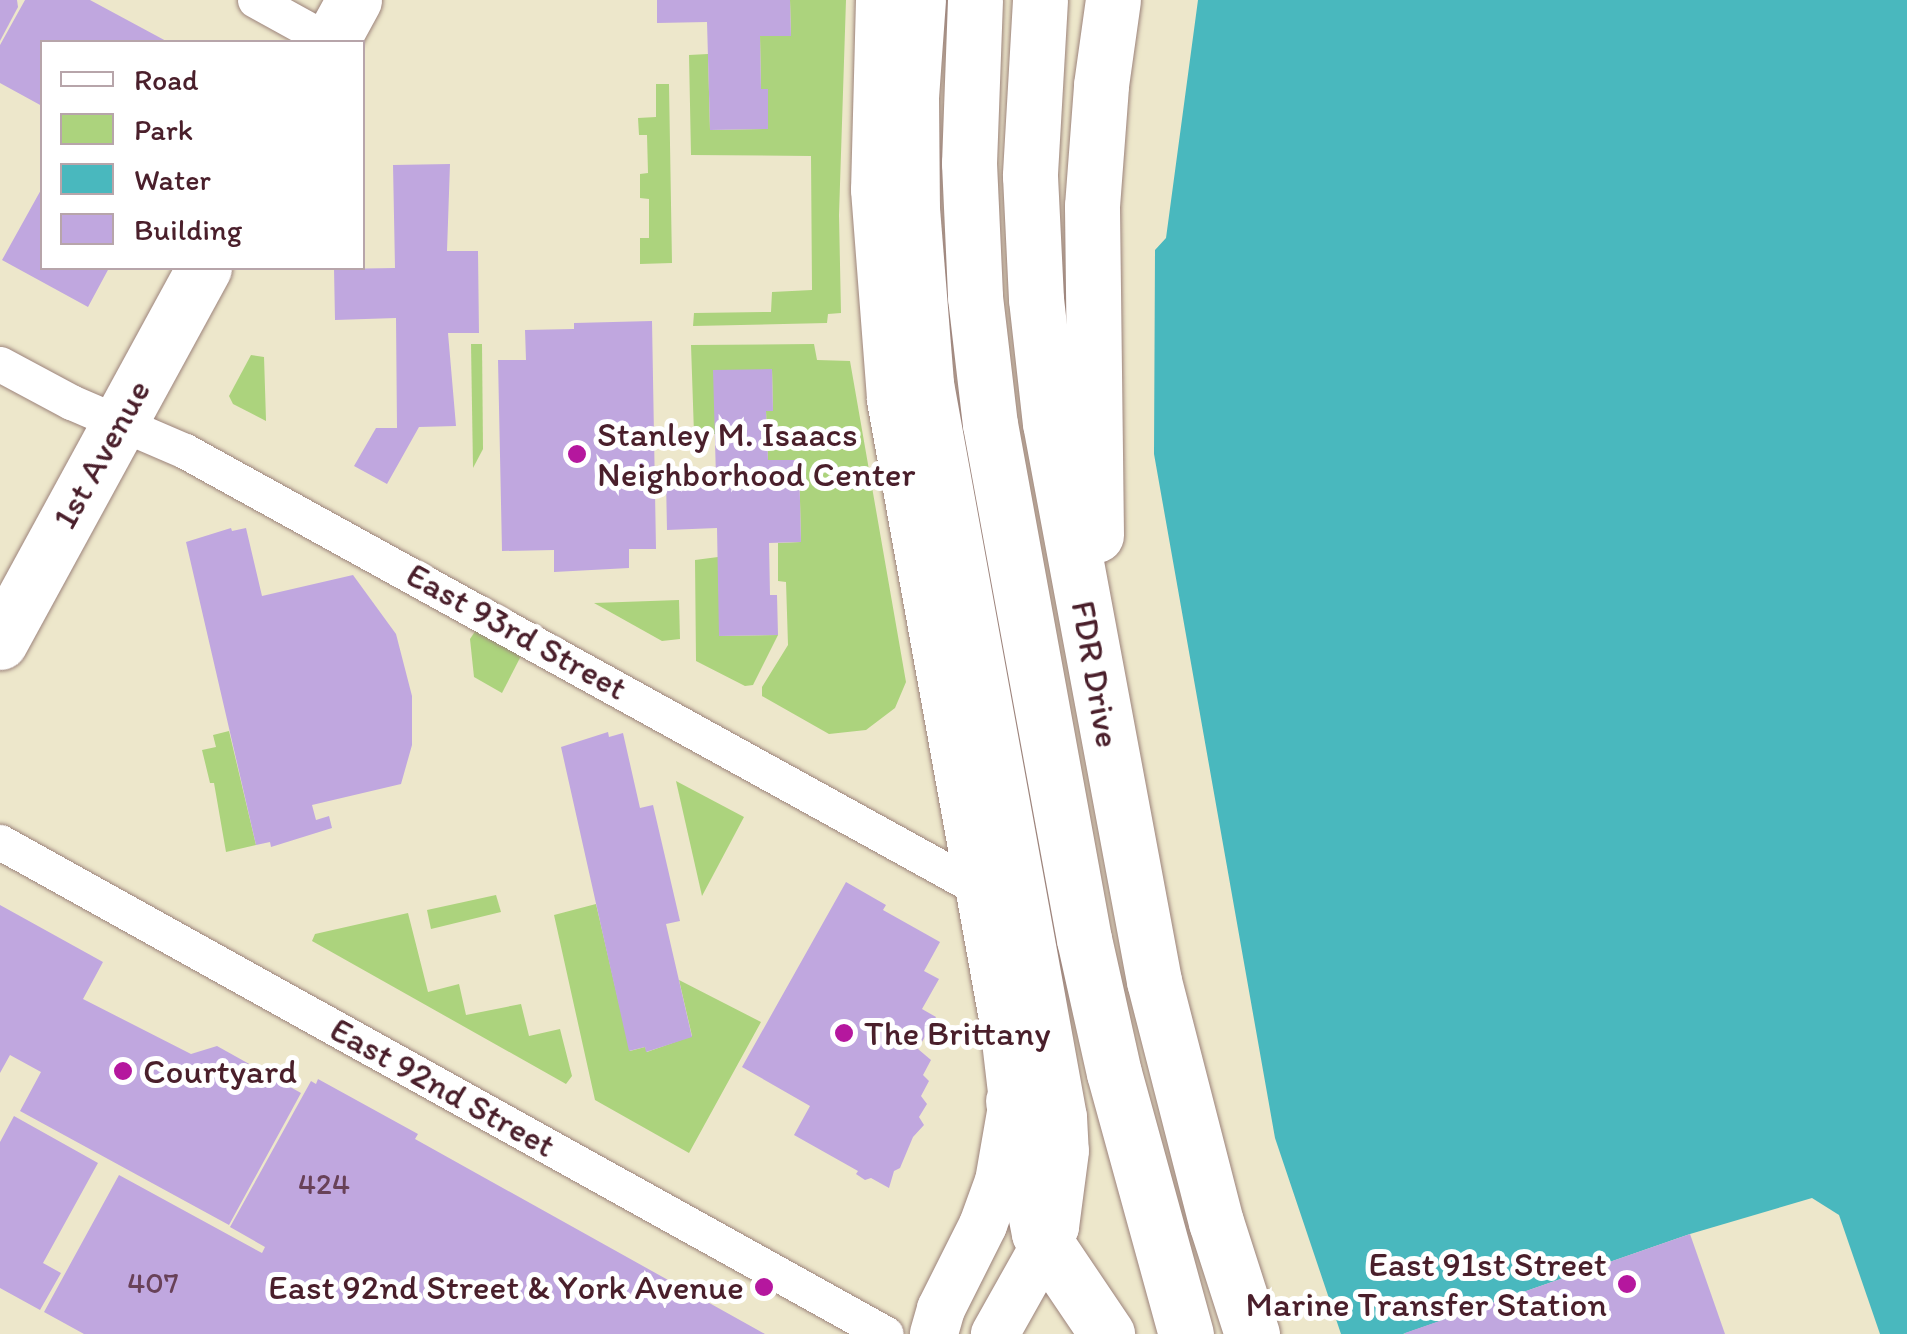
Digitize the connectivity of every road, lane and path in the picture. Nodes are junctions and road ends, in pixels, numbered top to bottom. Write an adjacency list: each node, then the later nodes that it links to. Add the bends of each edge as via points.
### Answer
1 (255, 0): 8 (street)
2 (354, 0): 9 (main road)
3 (880, 0): 16 (main road, via 875,190 886,349 912,530)
4 (922, 0): 17 (main road, via 915,154 923,324)
5 (975, 0): 24 (main road, FDR Drive, via 968,162 990,424 1084,939)
6 (1040, 0): 14 (main road, FDR Drive, via 1030,128 1036,299 1050,423)
7 (1113, 0): 14 (main road, via 1092,206)
8 (327, 40)
9 (332, 40)
10 (203, 270): 12 (main road, 1st Avenue)
11 (0, 364): 12 (street, East 93rd Street)
12 (118, 422): 13 (main road, 1st Avenue); 16 (street, East 93rd Street, via 186,451 453,595)
13 (0, 642)
14 (1096, 668): 25 (main road, FDR Drive, via 1154,981)
15 (0, 842): 20 (street, East 92nd Street)
16 (980, 889): 17 (street, East 93rd Street); 18 (main road)
17 (1026, 914): 19 (main road, via 1065,1151 1062,1202)
18 (1014, 1100): 19 (main road, via 1032,1212); 21 (main road, via 999,1181)
19 (1045, 1246): 22 (main road); 23 (main road)
20 (886, 1334)
21 (934, 1334)
22 (995, 1334)
23 (1107, 1334)
24 (1186, 1334)
25 (1252, 1334)

